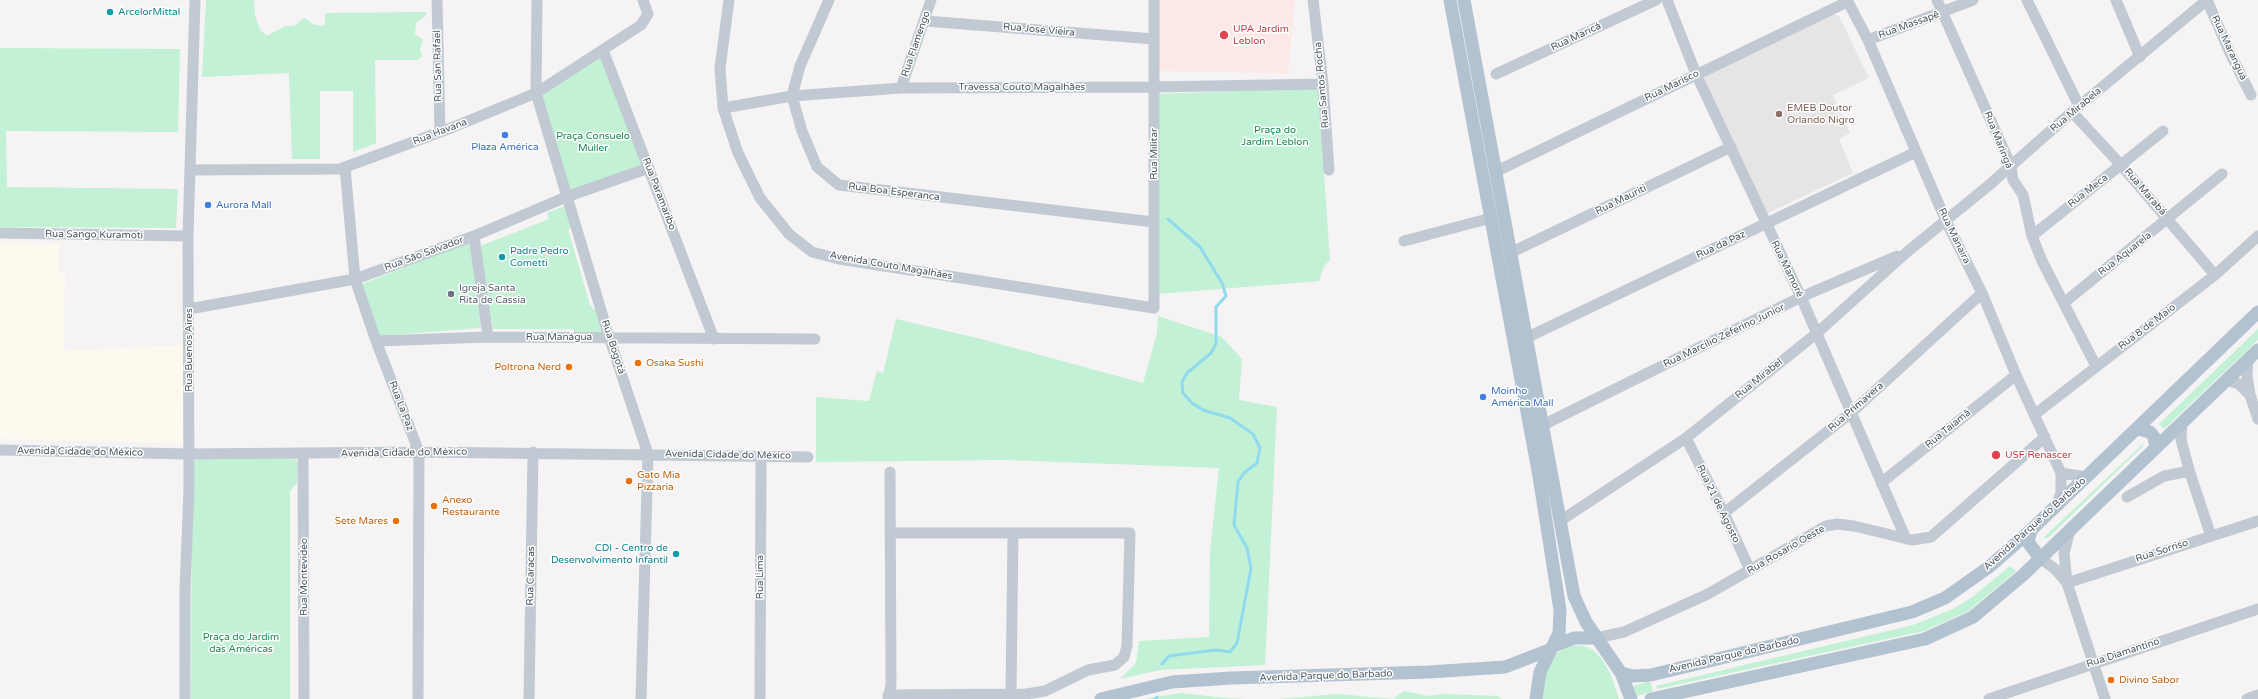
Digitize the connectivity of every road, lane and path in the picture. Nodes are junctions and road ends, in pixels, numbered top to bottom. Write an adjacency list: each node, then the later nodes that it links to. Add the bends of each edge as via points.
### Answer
1 (195, 0): 44 (street, Rua Buenos Aires)
2 (436, 0): 37 (street, Rua San Rafael)
3 (537, 0): 31 (street, Rua Bogotá)
4 (643, 0): 24 (street, Rua Havana, via 648,14 644,22)
5 (729, 0): 34 (street, Avenida Couto Magalhães, via 720,68)
6 (829, 0): 33 (street, via 800,66)
7 (931, 0): 21 (street, Rua Flamengo)
8 (1154, 0): 22 (street, Rua Militar)
9 (1313, 0): 28 (street, Rua Santos Rocha)
10 (1450, 0): 49 (main road)
11 (1464, 0): 46 (main road)
12 (1656, 0): 26 (street, Rua Maricá)
13 (1667, 0): 27 (street, Rua Mamoré)
14 (1937, 0): 20 (street, Rua Maringá)
15 (1973, 0): 20 (street, Rua Massapê)
16 (2027, 0): 35 (street, Rua Marabá)
17 (2116, 0): 25 (street)
18 (2207, 0): 25 (street, Rua Mirabela); 32 (street, Rua Maranguá)
19 (1847, 1): 23 (street, Rua Manaira); 27 (street, Rua Marisco)
20 (1943, 13): 23 (street, Rua Massapê); 41 (street, Rua Maringá)
21 (925, 21): 22 (street, Rua José Vieira); 30 (street, Rua Flamengo)
22 (1154, 39): 29 (street, Rua Militar)
23 (1868, 40): 39 (street, Rua Manaira)
24 (603, 50): 31 (street, Rua Havana); 43 (street, Rua Paramaribo)
25 (2140, 57): 35 (street, Rua Mirabela)
26 (1496, 74)
27 (1696, 74): 38 (street, Rua Mamoré); 46 (street, Rua Marisco)
28 (1323, 84): 29 (street, Travessa Couto Magalhães); 45 (street, Rua Santos Rocha)
29 (1154, 87): 30 (street, Travessa Couto Magalhães); 52 (street, Rua Militar)
30 (901, 88): 33 (street, Travessa Couto Magalhães)
31 (536, 93): 37 (street, Rua Havana); 48 (street, Rua Bogotá)
32 (2251, 95)
33 (792, 96): 34 (street, Travessa Couto Magalhães); 52 (street, Rua Boa Esperanca, via 802,131 817,167 839,185)
34 (723, 108): 67 (street, Avenida Couto Magalhães, via 738,153 760,198 789,234 812,252 839,259)
35 (2075, 109): 40 (street, Rua Marabá); 41 (street, Rua Mirabela)
36 (2163, 131): 40 (street, Rua Meca)
37 (440, 132): 42 (street, Rua Havana)
38 (1731, 147): 53 (street, Rua Mamoré); 60 (street, Rua Mauriti)
39 (1916, 152): 51 (street, Rua Manaira); 53 (street, Rua da Paz)
40 (2121, 165): 50 (street, Rua Marabá); 57 (street, Rua Meca)
41 (2011, 166): 51 (street, Rua Mirabela); 57 (street, Rua Maringá, via 2013,180 2022,195)
42 (345, 167): 44 (street, Rua Havana, via 332,170); 63 (street, Rua La Paz)
43 (650, 168): 48 (street, Rua São Salvador); 74 (street, Rua Paramaribo)
44 (190, 170): 55 (street, Rua Buenos Aires)
45 (1329, 170)
46 (1497, 171): 60 (main road)
47 (2222, 174): 50 (street, Rua Aquarela)
48 (566, 197): 56 (street, Rua São Salvador); 72 (street, Rua Bogotá)
49 (1491, 218): 59 (street); 122 (main road, via 1538,469 1560,610 1561,622)
50 (2168, 220): 62 (street, Rua Marabá); 66 (street, Rua Aquarela)
51 (1946, 221): 61 (street, Rua Mirabel); 64 (street, Rua Manaira)
52 (1154, 222): 67 (street, Rua Militar)
53 (1766, 224): 65 (street, Rua Mamoré); 73 (street, Rua da Paz)
54 (0, 233): 55 (street, Rua Sango Kuramoti)
55 (188, 236): 68 (street, Rua Buenos Aires)
56 (474, 236): 63 (street, Rua São Salvador); 71 (street)
57 (2032, 236): 66 (street, Rua Maringá, via 2042,261)
58 (2258, 236): 62 (street, Rua 8 de Maio)
59 (1404, 241)
60 (1512, 252): 73 (main road)
61 (1907, 252): 65 (street, Rua Marcilio Zeferino Junior); 70 (street, Rua Mirabel)
62 (2215, 275): 79 (street, Rua 8 de Maio)
63 (355, 279): 68 (street, Rua São Salvador); 76 (street, Rua La Paz)
64 (1982, 293): 80 (street, Rua Manaira); 83 (street, Rua Primavera)
65 (1801, 297): 70 (street, Rua Mamoré); 87 (street, Rua Marcilio Zeferino Junior)
66 (2065, 302): 79 (street, Rua Maringá)
67 (1154, 308)
68 (189, 309): 95 (street, Rua Buenos Aires)
69 (2258, 312): 88 (main road, Avenida Parque do Barbado)
70 (1817, 333): 83 (street, Rua Mamoré); 90 (street, Rua Mirabel)
71 (488, 338): 72 (street, Rua Manágua); 76 (street, Rua Manágua)
72 (609, 338): 74 (street, Rua Manágua); 97 (street, Rua Bogotá)
73 (1526, 338): 87 (main road)
74 (714, 339): 75 (street, Rua Manágua)
75 (815, 339)
76 (376, 341): 93 (street, Rua La Paz)
77 (2258, 350): 78 (main road)
78 (2248, 359): 81 (main road); 82 (street)
79 (2096, 366): 84 (street, Rua 8 de Maio)
80 (2016, 375): 84 (street, Rua Manaira); 105 (street, Rua Taiamã)
81 (2227, 380): 82 (street, via 2239,384); 86 (main road)
82 (2250, 395): 85 (street)
83 (1852, 412): 105 (street, Rua Mamoré); 108 (street, Rua Primavera)
84 (2034, 415): 89 (street, Rua Manaira)
85 (2258, 419)
86 (2182, 423): 91 (main road); 98 (street, via 2180,437)
87 (1543, 426): 109 (main road)
88 (2138, 429): 91 (main road, via 2150,432); 104 (main road, Avenida Parque do Barbado)
89 (2045, 437): 102 (street, Rua Manaira); 116 (street, Rua Rosario Oeste, via 1936,534 1925,539)
90 (1686, 438): 108 (street, Rua 21 de Agosto); 109 (street, Rua Mirabel)
91 (2159, 445): 98 (street, via 2175,446); 111 (main road)
92 (0, 450): 95 (street, Avenida Cidade do México)
93 (419, 452): 94 (street, Avenida Cidade do México); 96 (street, Avenida Cidade do México); 130 (street, Rua La Paz)
94 (533, 452): 97 (street, Avenida Cidade do México); 131 (street, Rua Caracas)
95 (189, 454): 96 (street, Avenida Cidade do México); 128 (street, Rua Buenos Aires)
96 (303, 454): 129 (street, Rua Montevidéo)
97 (648, 454): 99 (street, Avenida Cidade do México); 132 (street, Rua Bogotá)
98 (2184, 454): 103 (street)
99 (761, 456): 100 (street, Avenida Cidade do México); 133 (street, Rua Lima)
100 (808, 457)
101 (890, 472): 113 (street)
102 (2061, 473): 104 (street); 107 (street, Rua Manaira, via 2061,493)
103 (2190, 473): 106 (street, via 2164,476); 115 (street)
104 (2086, 477): 107 (main road, Avenida Parque do Barbado)
105 (1881, 483): 116 (street, Rua Mamoré)
106 (2127, 497)
107 (2057, 504): 112 (main road, Avenida Parque do Barbado)
108 (1724, 513): 118 (street, Rua 21 de Agosto)
109 (1560, 521): 121 (main road, via 1574,596 1579,610)
110 (2258, 521): 115 (street, Rua Sorriso)
111 (2071, 527): 117 (main road); 119 (street, via 2064,553)
112 (2031, 530): 117 (main road, via 2028,542); 124 (main road, Avenida Parque do Barbado, via 1964,587 1912,612 1651,675 1633,676)
113 (891, 533): 114 (street); 125 (street)
114 (1013, 533): 126 (street); 126 (street, via 1130,533 1127,646 1124,657 1115,665 1088,670 1045,691)
115 (2210, 536): 119 (street, Rua Sorriso)
116 (1906, 539): 118 (street, Rua Rosario Oeste, via 1854,526 1826,526)
117 (2040, 558): 119 (street, via 2055,569); 137 (main road, via 1996,600 1973,617 1925,639)
118 (1750, 570): 121 (street, Rua Rosario Oeste, via 1708,594 1649,622 1618,634)
119 (2067, 583): 123 (street)
120 (2258, 609): 123 (street, Rua Diamantino)
121 (1596, 638): 122 (main road, Avenida Parque do Barbado, via 1574,638); 124 (main road)
122 (1551, 648): 134 (main road, Avenida Parque do Barbado, via 1505,667 1172,682); 135 (main road, via 1540,672)
123 (2093, 663): 138 (street, Rua Diamantino); 139 (street)
124 (1621, 672): 136 (main road)
125 (891, 694): 126 (street)
126 (1011, 694)
127 (2258, 695): 140 (street)
128 (185, 699)
129 (304, 699)
130 (418, 699)
131 (529, 699)
132 (641, 699)
133 (760, 699)
134 (1102, 699)
135 (1536, 699)
136 (1631, 699)
137 (1651, 699)
138 (1989, 699)
139 (2105, 699)
140 (2247, 699)

